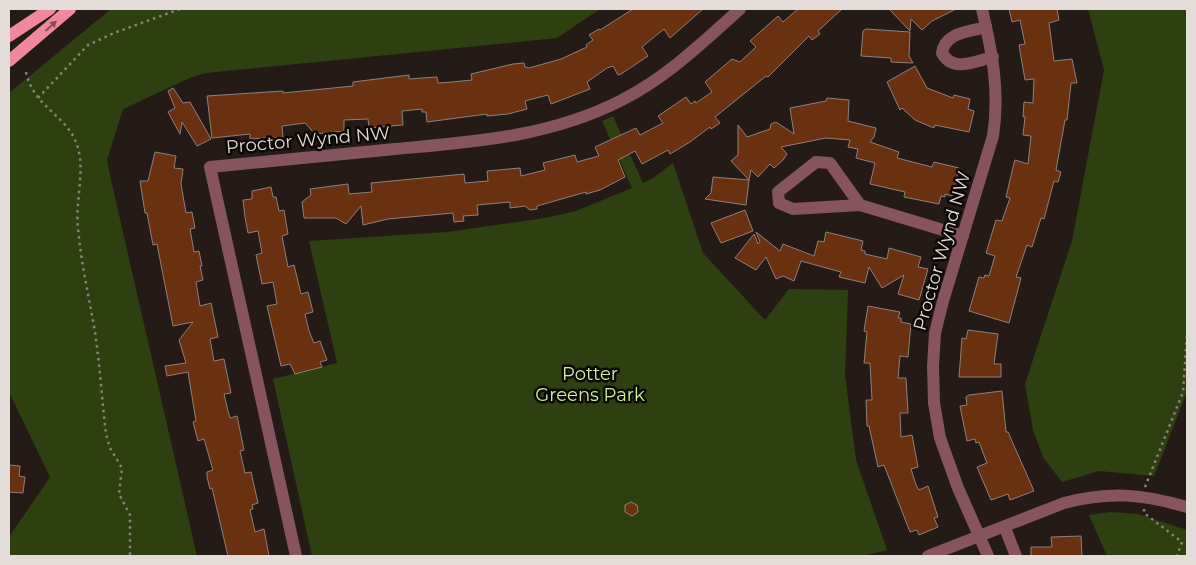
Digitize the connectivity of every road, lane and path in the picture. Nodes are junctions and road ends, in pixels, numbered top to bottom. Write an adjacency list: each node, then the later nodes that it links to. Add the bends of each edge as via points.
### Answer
1 (50, 9): 7 (main road)
2 (70, 9): 9 (main road, one-way to 2)
3 (180, 9): 11 (path, via 88,45)
4 (740, 9): 21 (street, Proctor Wynd NW, via 671,70 642,89 603,110 555,127 480,142 210,167)
5 (982, 9): 6 (street, Proctor Wynd NW)
6 (986, 27): 8 (street, Proctor Wynd NW); 8 (street, via 952,36 946,41 942,53 950,64 957,65)
7 (9, 36)
8 (993, 57): 13 (street, Proctor Wynd NW, via 997,94 993,136)
9 (9, 61)
10 (26, 72): 11 (path, via 29,86)
11 (38, 98): 20 (path, via 71,131 80,156 77,206 80,248 95,334 106,434 122,468 119,494 130,515)
12 (860, 205): 12 (street, via 830,163 816,162 778,192 779,203 794,209); 13 (street)
13 (963, 236): 19 (street, Proctor Wynd NW, via 935,333 934,403 948,463)
14 (1187, 334): 15 (path, via 1183,392)
15 (1149, 475)
16 (1187, 507): 18 (street, via 1126,494 1106,495 1064,503)
17 (1151, 517): 25 (path, via 1182,542)
18 (1006, 528): 19 (street); 24 (street)
19 (981, 537): 22 (street); 23 (street, Proctor Wynd NW)
20 (130, 556)
21 (296, 556)
22 (928, 556)
23 (988, 556)
24 (1016, 556)
25 (1177, 556)

